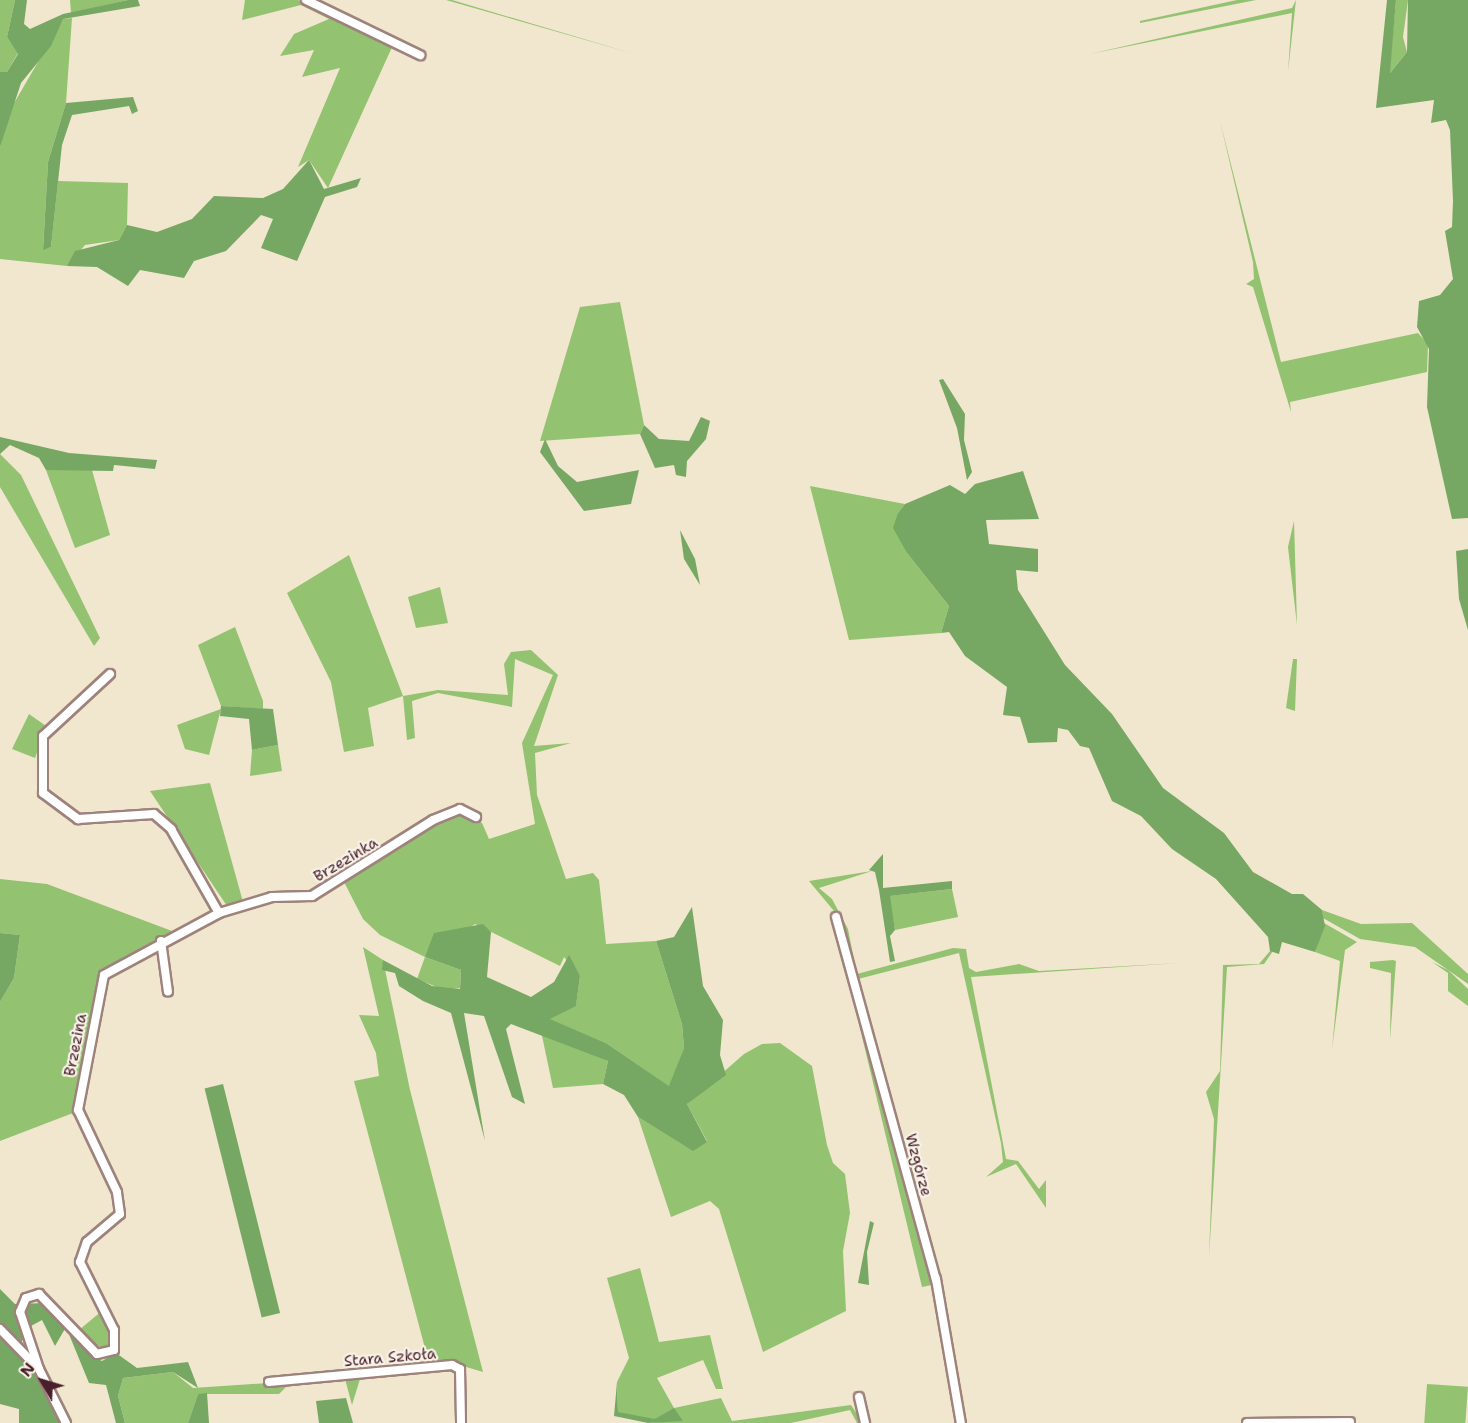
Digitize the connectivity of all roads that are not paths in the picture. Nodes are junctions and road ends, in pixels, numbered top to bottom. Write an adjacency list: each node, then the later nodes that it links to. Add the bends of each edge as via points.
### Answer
1 (306, 0): 2 (street)
2 (420, 55)
3 (110, 674): 5 (street, via 43,736 43,793 78,819 154,814 171,829)
4 (476, 817): 5 (street, Brzezinka, via 460,809 433,820 312,896 272,897)
5 (219, 913): 7 (street, Brzezina)
6 (836, 917): 17 (street, Wzgórze, via 936,1279)
7 (161, 941): 8 (street); 10 (street, Brzezina, via 104,975 80,1096 80,1116 121,1207 116,1222 87,1242 80,1255 82,1272 114,1330 114,1350 97,1353 49,1301 32,1294 20,1312)
8 (168, 992)
9 (0, 1329): 10 (street)
10 (39, 1369): 14 (street, Brzezina)
11 (269, 1382): 15 (street, Stara Szkoła, via 452,1365 460,1369)
12 (860, 1397): 16 (street)
13 (1350, 1422): 18 (street)
14 (66, 1423)
15 (461, 1423)
16 (865, 1423)
17 (961, 1423)
18 (1247, 1423)

